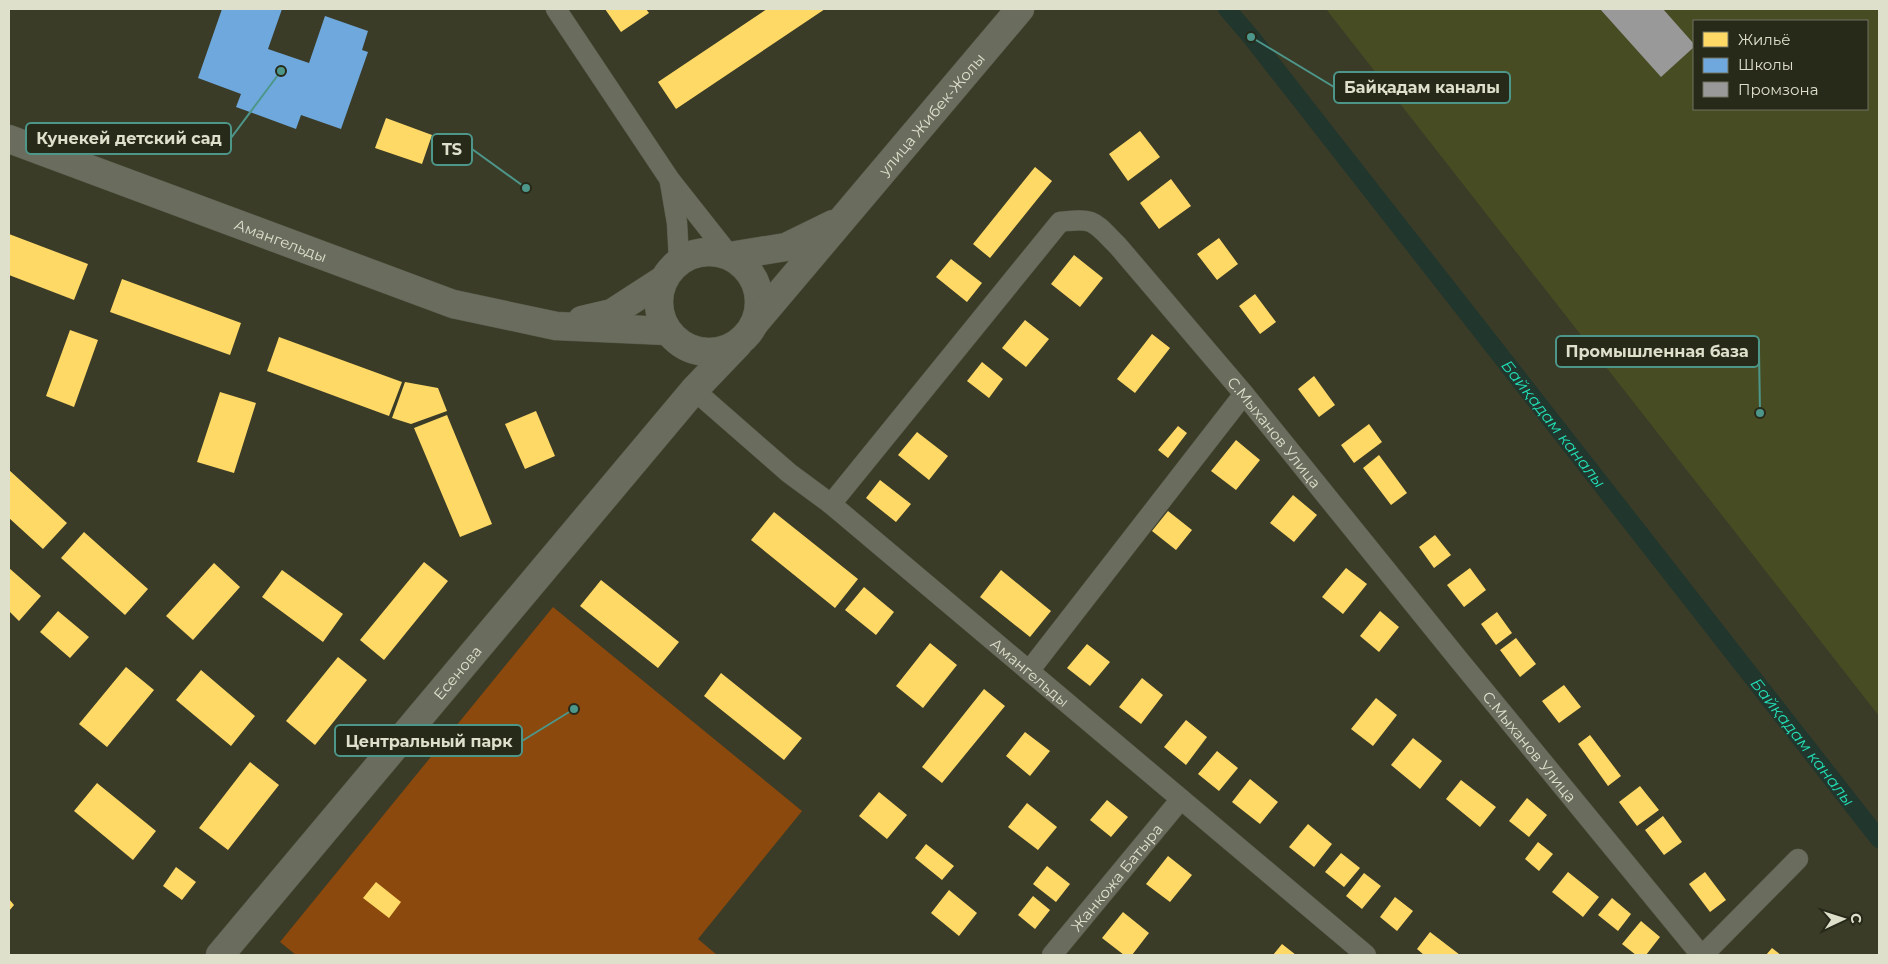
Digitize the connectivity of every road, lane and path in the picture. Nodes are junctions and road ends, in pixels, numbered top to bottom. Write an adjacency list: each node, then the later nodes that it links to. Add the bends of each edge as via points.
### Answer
1 (556, 9): 4 (street)
2 (1020, 9): 5 (main road, улица Жибек-Жолы)
3 (9, 139): 8 (main road, Амангельды, via 453,304)
4 (670, 180): 6 (street); 7 (street, via 677,223)
5 (843, 218): 6 (main road, via 786,247); 9 (main road, улица Жибек-Жолы)
6 (730, 256): 7 (main road, via 704,251); 9 (main road, via 750,273 759,298)
7 (671, 270): 8 (main road, via 612,313); 10 (main road, via 658,306)
8 (556, 326): 10 (main road, Амангельды)
9 (746, 334): 10 (main road, via 713,353); 11 (main road, Есенова)
10 (677, 340): 11 (main road)
11 (694, 390): 13 (street, Амангельды); 17 (main road, Есенова)
12 (1244, 394): 13 (street, С.Мыханов Улица, via 1097,224 1082,219 1060,222); 14 (street); 20 (street, С.Мыханов Улица)
13 (831, 504): 14 (street, Амангельды)
14 (1029, 671): 15 (street, Амангельды)
15 (1181, 799): 18 (street, Жанкожа Батыра); 19 (street, Амангельды)
16 (1798, 859): 20 (street)
17 (220, 955)
18 (1052, 955)
19 (1366, 955)
20 (1702, 955)

